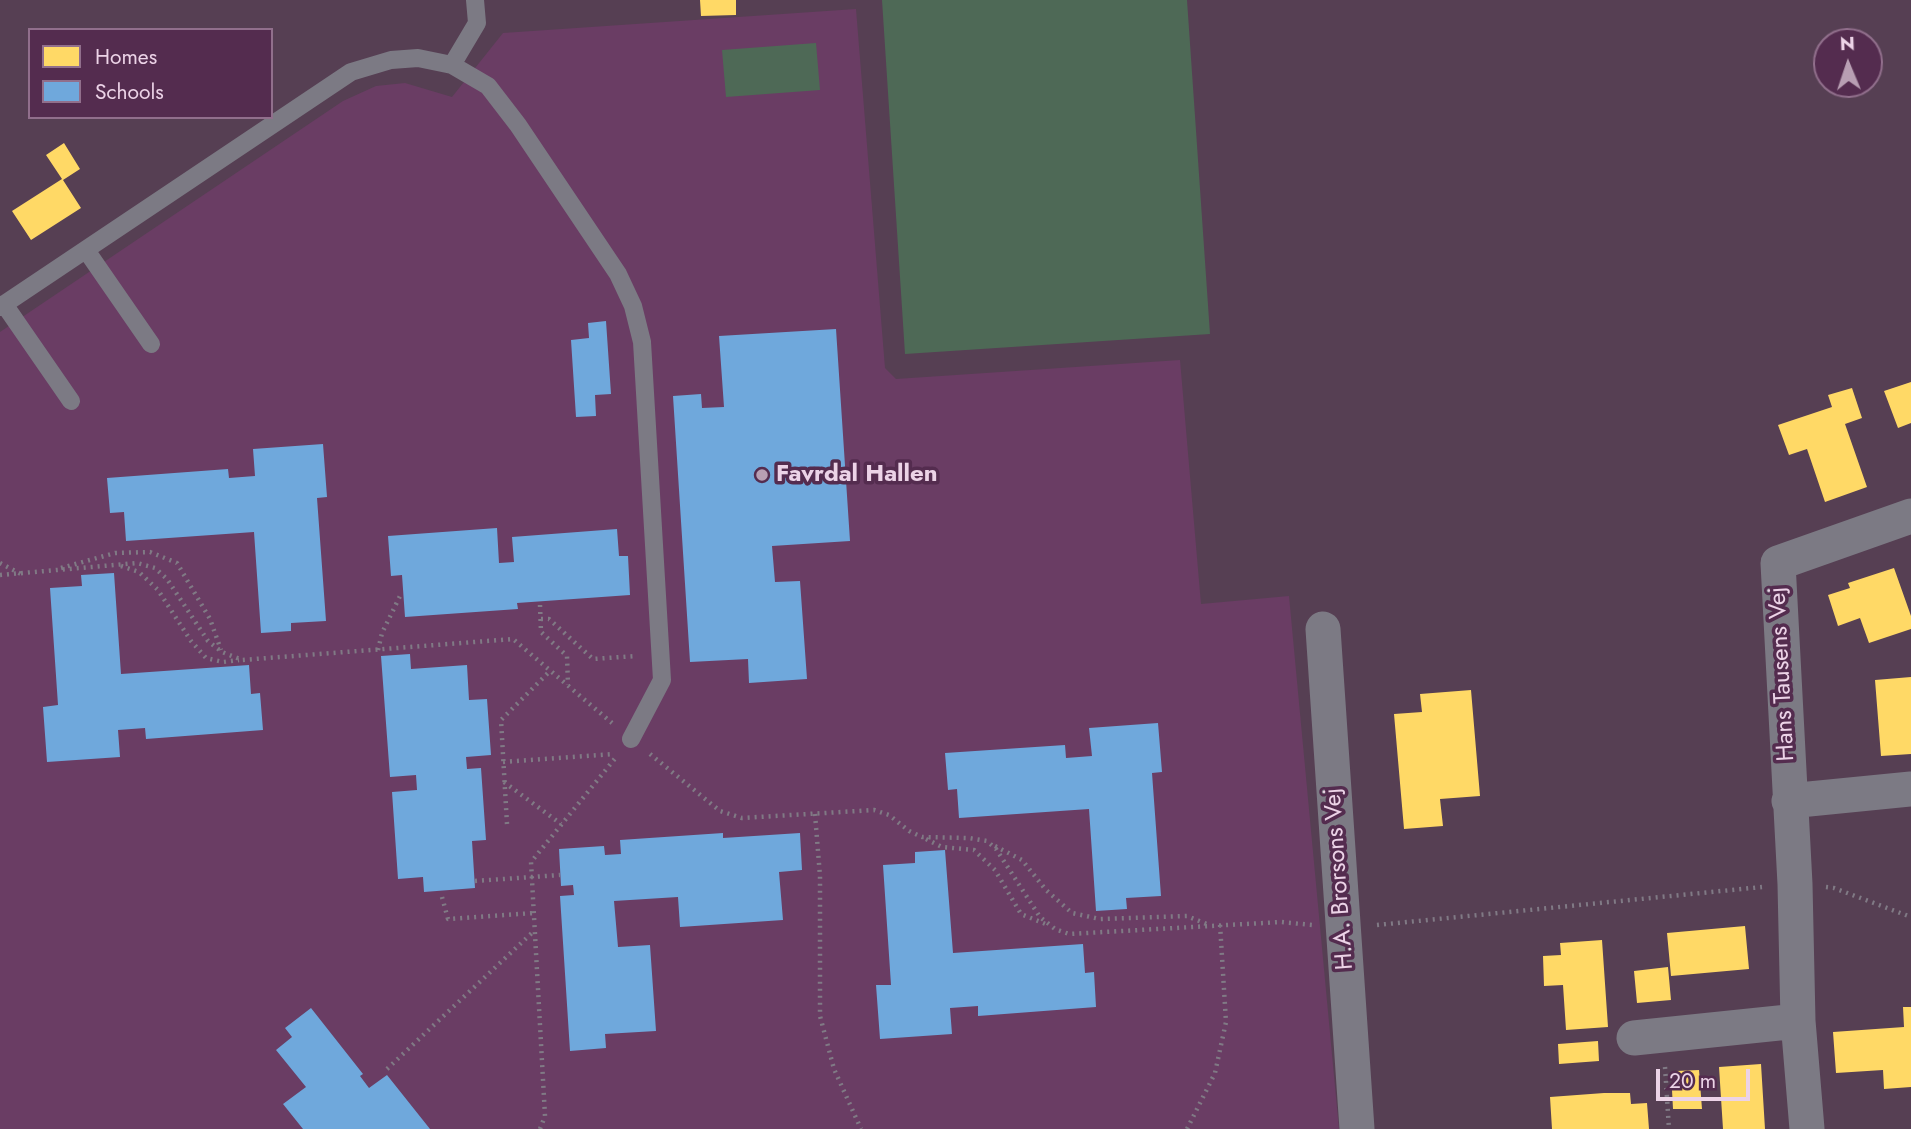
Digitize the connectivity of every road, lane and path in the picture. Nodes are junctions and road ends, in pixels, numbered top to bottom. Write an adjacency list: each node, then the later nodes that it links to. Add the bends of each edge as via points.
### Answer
1 (475, 0): 2 (lane, via 477,23)
2 (452, 65): 3 (lane, via 418,58 391,60 351,72); 19 (lane, via 488,86 518,125 618,274 633,306 642,342)
3 (86, 250): 4 (lane); 5 (lane)
4 (2, 306): 6 (lane)
5 (151, 344)
6 (71, 401)
7 (1911, 516): 27 (street, Hans Tausens Vej, via 1777,563)
8 (0, 563): 11 (path)
9 (116, 565): 10 (path); 18 (path, via 137,563 155,568); 20 (path, via 139,572 158,590 206,658)
10 (54, 571): 11 (path); 18 (path, via 115,553 150,552 177,564 210,620)
11 (22, 574): 12 (path)
12 (0, 575)
13 (401, 594): 17 (path)
14 (540, 605): 15 (path)
15 (541, 619): 19 (path, via 549,619 593,659); 22 (path, via 541,632 567,656)
16 (1323, 629): 41 (street, H.A. Brorsons Vej)
17 (378, 650): 20 (path); 21 (path, via 513,639)
18 (222, 652): 20 (path)
19 (661, 654): 23 (lane, via 662,680)
20 (242, 660)
21 (550, 670): 22 (path); 24 (path, via 501,720)
22 (568, 686): 23 (path)
23 (631, 739): 28 (path, via 720,811 742,818)
24 (503, 762): 25 (path); 30 (path, via 618,754)
25 (504, 782): 29 (path); 30 (path)
26 (1911, 789): 27 (street)
27 (1789, 801): 35 (street, Hans Tausens Vej)
28 (815, 814): 31 (path, via 874,810); 48 (path, via 820,1016 834,1069)
29 (507, 824)
30 (561, 824): 37 (path, via 531,862)
31 (922, 837): 32 (path); 42 (path, via 942,847 974,850 995,870 1021,914)
32 (987, 841): 40 (path, via 1022,860 1072,913 1100,919 1187,916); 42 (path, via 1040,917)
33 (560, 875): 34 (path)
34 (475, 881)
35 (1795, 884): 38 (path, via 1834,888); 41 (path); 44 (street, Hans Tausens Vej)
36 (442, 897): 37 (path, via 448,919)
37 (534, 913): 43 (path)
38 (1911, 917)
39 (1220, 924): 40 (path); 41 (path, via 1281,922); 49 (path, via 1226,1022 1215,1073)
40 (1210, 925): 42 (path, via 1088,934)
41 (1343, 928): 50 (street, H.A. Brorsons Vej)
42 (1055, 929)
43 (534, 930): 46 (path); 47 (path, via 545,1116)
44 (1798, 1020): 45 (street); 52 (street, Hans Tausens Vej)
45 (1648, 1037): 51 (path)
46 (387, 1069)
47 (540, 1129)
48 (861, 1129)
49 (1187, 1129)
50 (1357, 1129)
51 (1668, 1129)
52 (1807, 1129)

